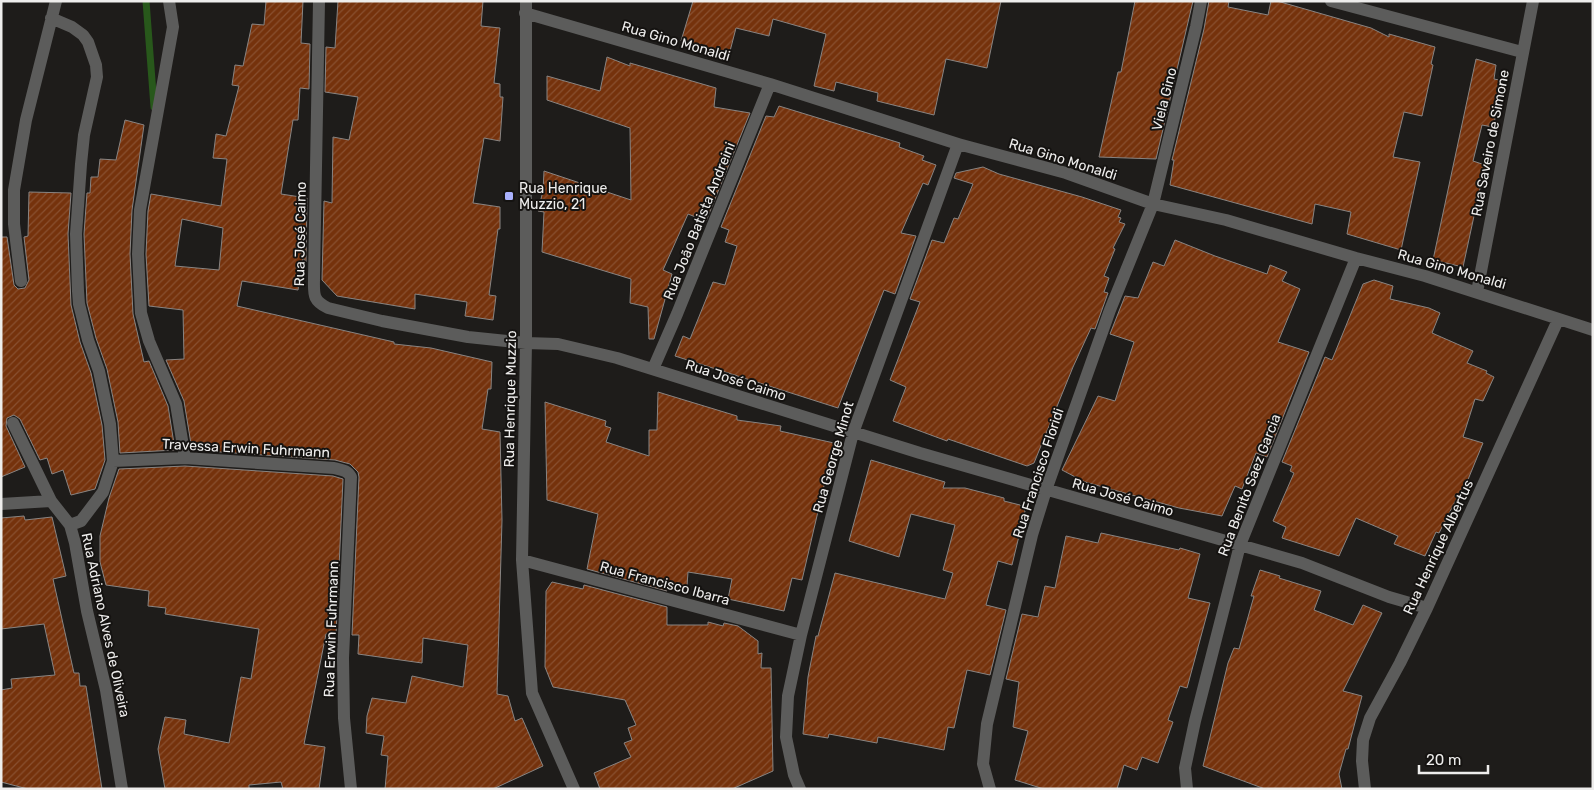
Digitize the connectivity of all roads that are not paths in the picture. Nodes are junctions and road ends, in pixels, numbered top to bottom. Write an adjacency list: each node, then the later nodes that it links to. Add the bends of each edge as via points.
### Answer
1 (56, 1): 8 (street)
2 (169, 1): 22 (street, via 173,27 140,210 138,254 141,313 149,342 176,404)
3 (319, 1): 18 (street, Rua José Caimo, via 316,300 328,308 382,321)
4 (1201, 1): 12 (street, Viela Gino)
5 (1331, 1): 9 (street)
6 (1533, 1): 9 (street, Rua Saveiro de Simone)
7 (526, 7): 10 (street, Rua Gino Monaldi); 18 (street, Rua Henrique Muzzio)
8 (51, 18): 14 (street, via 26,120 14,190 14,224); 23 (street, via 72,27 88,42 96,64 97,77 81,164 76,234 78,291 110,424)
9 (1522, 52): 15 (street, Rua Saveiro de Simone)
10 (770, 84): 11 (street, Rua Gino Monaldi); 19 (street, Rua João Batista Andreini)
11 (958, 144): 12 (street, Rua Gino Monaldi, via 1066,173); 21 (street, Rua George Minot)
12 (1154, 204): 13 (street, Rua Gino Monaldi, via 1226,220); 25 (street, Rua Francisco Floridi, via 1110,310)
13 (1356, 258): 15 (street, Rua Gino Monaldi); 29 (street, Rua Benito Saez Garcia)
14 (21, 281)
15 (1477, 292): 16 (street, Rua Gino Monaldi)
16 (1558, 320): 17 (street, Rua Gino Monaldi); 31 (street, Rua Henrique Albertus)
17 (1593, 330)
18 (526, 343): 19 (street, Rua José Caimo, via 558,344); 30 (street, Rua Henrique Muzzio)
19 (653, 369): 21 (street, Rua José Caimo)
20 (13, 422): 26 (street, Rua Adriano Alves de Oliveira)
21 (853, 433): 25 (street, Rua José Caimo); 32 (street, Rua George Minot)
22 (185, 458): 23 (street, Travessa Erwin Fuhrmann); 24 (street, Travessa Erwin Fuhrmann, via 334,468)
23 (113, 461): 28 (street, via 103,492 81,521)
24 (347, 472): 34 (street, Rua Erwin Fuhrmann, via 351,477 343,658 344,718)
25 (1046, 490): 29 (street, Rua José Caimo); 37 (street, Rua Francisco Floridi, via 1032,535 987,724 983,764)
26 (51, 501): 27 (street); 28 (street, Rua Adriano Alves de Oliveira)
27 (1, 504)
28 (70, 525): 33 (street, Rua Adriano Alves de Oliveira, via 106,690)
29 (1240, 545): 31 (street, Rua José Caimo, via 1302,563 1389,597); 38 (street, Rua Benito Saez Garcia, via 1195,721 1185,768)
30 (522, 560): 32 (street, Rua Francisco Ibarra); 35 (street, Rua Henrique Muzzio, via 532,694)
31 (1427, 608): 39 (street, Rua Henrique Albertus, via 1370,718 1362,754)
32 (801, 635): 36 (street, Rua George Minot, via 788,696 786,737)
33 (122, 789)
34 (351, 789)
35 (574, 789)
36 (800, 789)
37 (990, 789)
38 (1187, 789)
39 (1365, 789)

